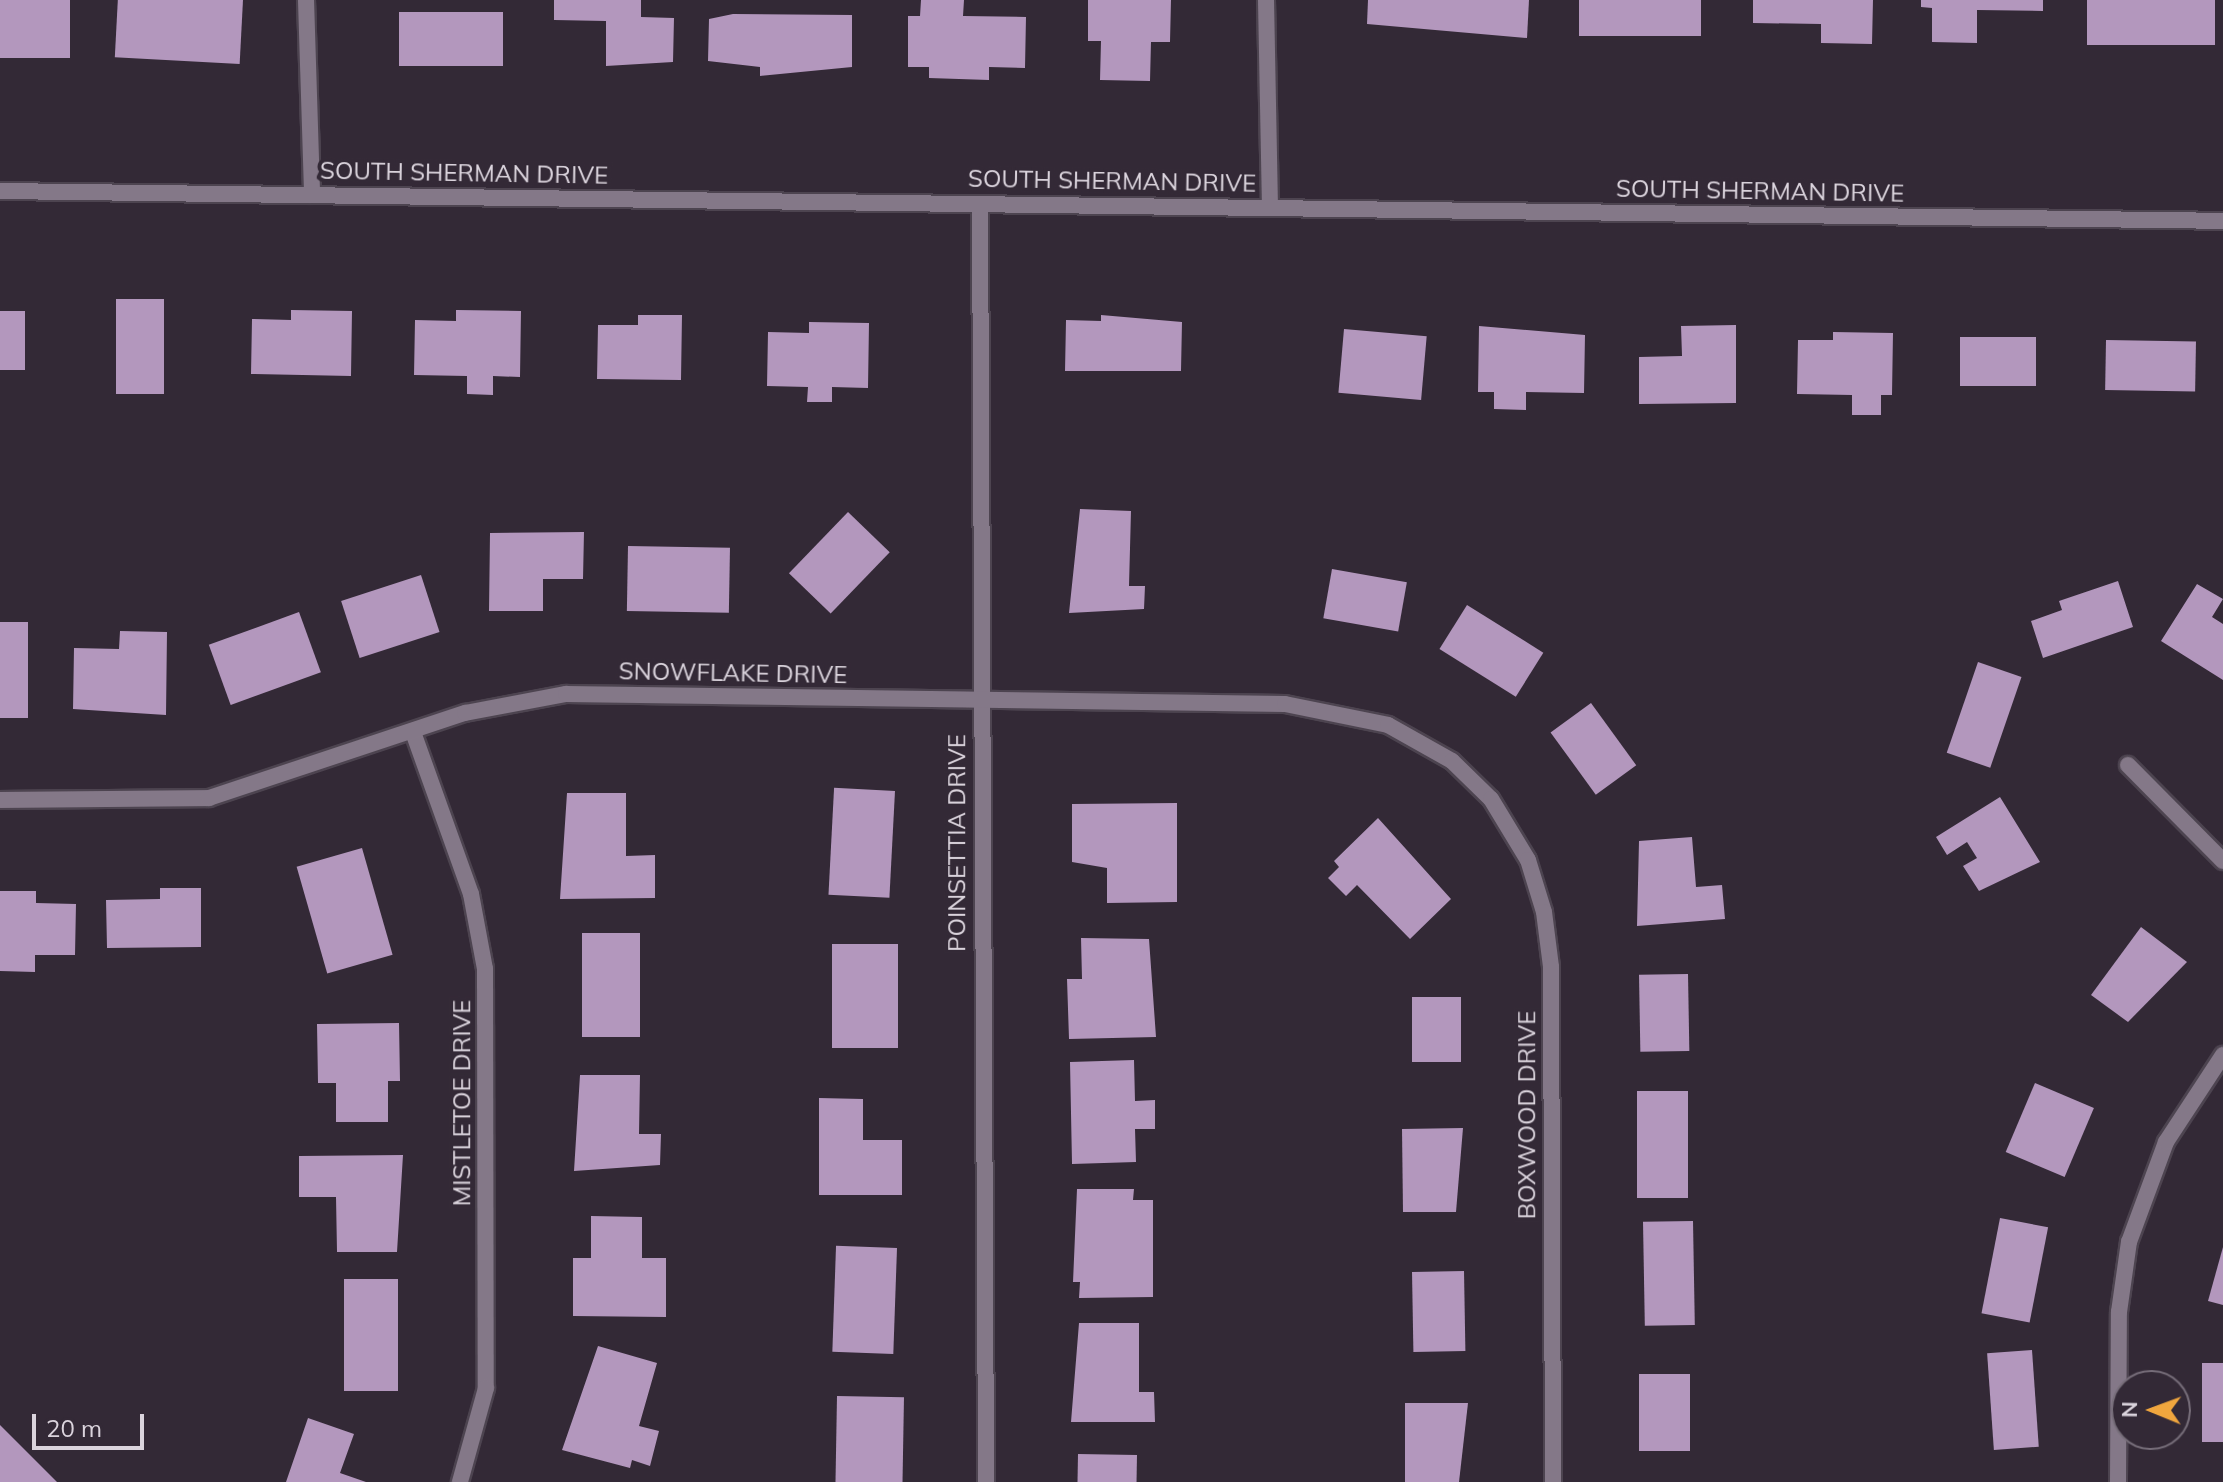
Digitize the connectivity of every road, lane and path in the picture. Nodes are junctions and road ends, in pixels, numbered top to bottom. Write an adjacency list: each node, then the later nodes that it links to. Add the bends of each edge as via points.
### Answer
1 (306, 0): 4 (street)
2 (1266, 0): 6 (street)
3 (0, 191): 4 (street, SOUTH SHERMAN DRIVE)
4 (312, 195): 5 (street, SOUTH SHERMAN DRIVE)
5 (980, 204): 6 (street, SOUTH SHERMAN DRIVE); 8 (street, POINSETTIA DRIVE)
6 (1270, 208): 7 (street, SOUTH SHERMAN DRIVE)
7 (2223, 221)
8 (980, 701): 9 (street, SNOWFLAKE DRIVE, via 566,694 499,703); 11 (street, SNOWFLAKE DRIVE, via 1318,707 1388,725); 16 (street, POINSETTIA DRIVE)
9 (413, 732): 12 (street, SNOWFLAKE DRIVE, via 209,798); 15 (street, MISTLETOE DRIVE, via 471,894 485,969 486,1388)
10 (2128, 765): 13 (street)
11 (1466, 772): 17 (street, BOXWOOD DRIVE, via 1528,860 1551,967)
12 (0, 800)
13 (2223, 861)
14 (2223, 1055): 18 (street, via 2166,1142 2129,1242 2119,1312)
15 (460, 1482)
16 (986, 1482)
17 (1553, 1482)
18 (2118, 1482)

